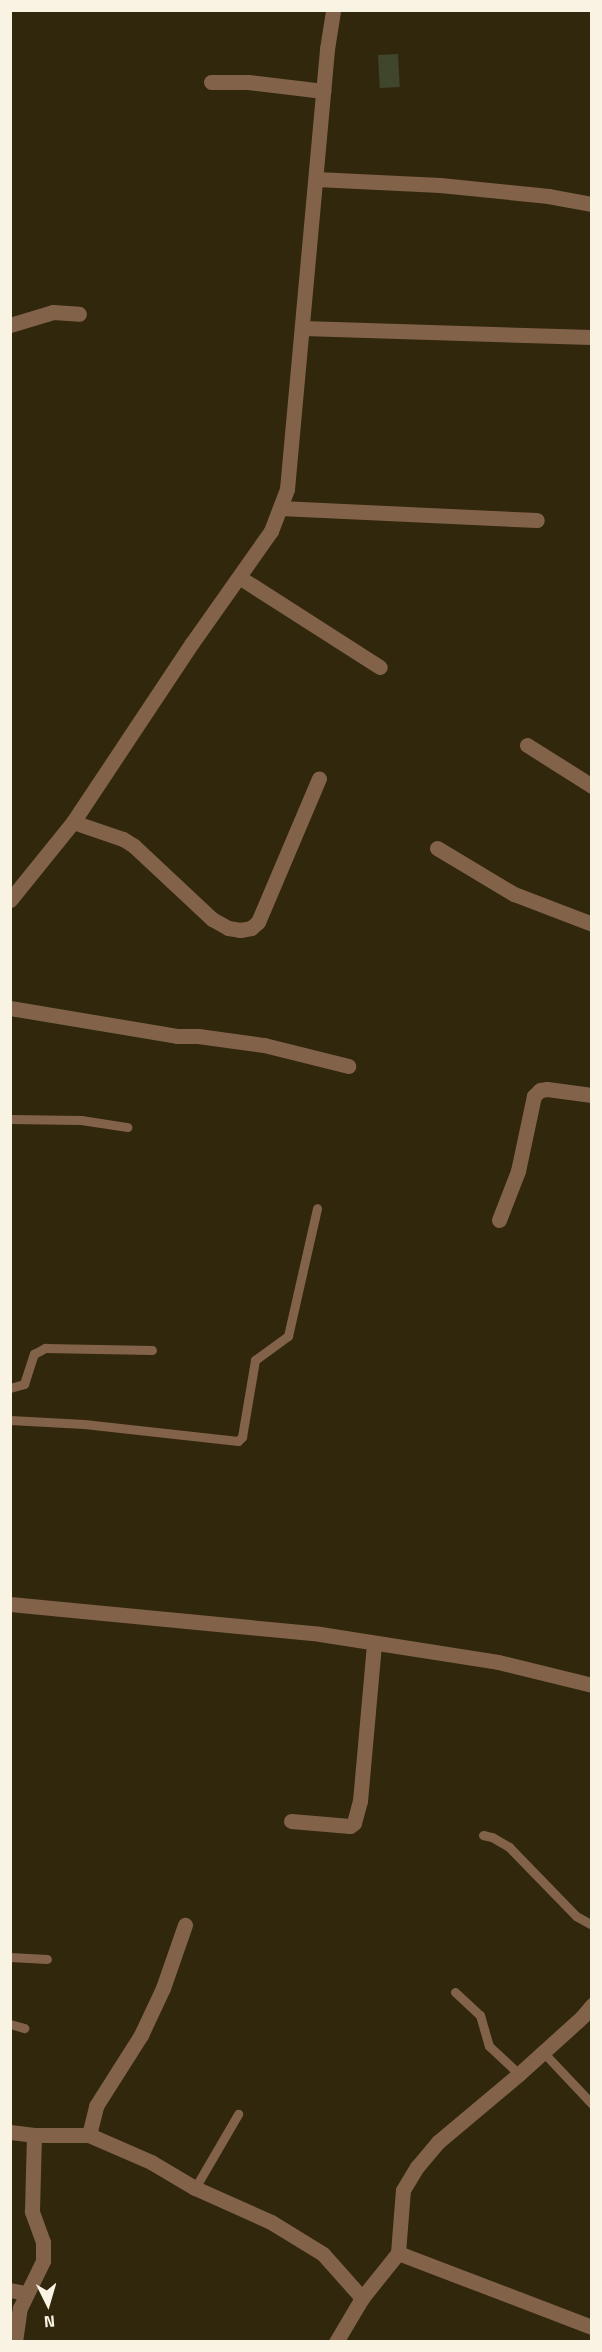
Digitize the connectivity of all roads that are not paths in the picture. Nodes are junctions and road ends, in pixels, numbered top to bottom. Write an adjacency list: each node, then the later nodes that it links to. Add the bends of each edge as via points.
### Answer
1 (333, 10): 3 (street)
2 (211, 82): 3 (street)
3 (323, 91): 4 (street)
4 (316, 179): 5 (street, via 440,185); 8 (street)
5 (591, 204)
6 (79, 314): 7 (street, via 53,312)
7 (10, 325)
8 (303, 328): 9 (street); 10 (street, via 287,489)
9 (591, 337)
10 (280, 508): 11 (street); 12 (street, via 271,531)
11 (537, 520)
12 (239, 577): 13 (street); 17 (street)
13 (380, 667)
14 (527, 745): 16 (street)
15 (319, 778): 17 (street, via 258,922 240,930 212,919 134,846)
16 (591, 786)
17 (73, 822): 19 (street)
18 (437, 848): 20 (street, via 514,894)
19 (10, 900)
20 (591, 924)
21 (10, 1008): 22 (street, via 177,1036 253,1044)
22 (348, 1066)
23 (591, 1095): 27 (street, via 548,1089 534,1096 518,1171)
24 (10, 1119): 25 (lane, via 81,1120)
25 (127, 1127)
26 (317, 1208): 30 (lane, via 288,1336 255,1360 242,1437 238,1441)
27 (499, 1220)
28 (152, 1350): 29 (lane, via 45,1348 34,1354 24,1384)
29 (10, 1388)
30 (10, 1420)
31 (10, 1604): 32 (street, via 308,1633)
32 (374, 1644): 33 (street, via 498,1662); 34 (street, via 360,1801 354,1823 350,1826)
33 (591, 1686)
34 (291, 1821)
35 (483, 1835): 37 (lane, via 509,1847 576,1916)
36 (185, 1925): 50 (street, via 164,1988 141,2035 96,2106)
37 (591, 1925)
38 (10, 1958): 39 (lane)
39 (47, 1959)
40 (455, 1992): 45 (lane, via 480,2015 489,2046)
41 (591, 2005): 44 (street)
42 (10, 2024): 43 (lane)
43 (24, 2028)
44 (543, 2052): 45 (street); 46 (lane)
45 (519, 2074): 52 (street, via 438,2142 417,2167 403,2190)
46 (591, 2104)
47 (238, 2114): 51 (lane)
48 (10, 2132): 49 (street)
49 (34, 2135): 50 (street); 54 (street, via 32,2211 43,2242 43,2261)
50 (89, 2135): 51 (street, via 151,2162)
51 (195, 2188): 55 (street, via 271,2222 323,2254)
52 (398, 2253): 55 (street); 56 (street)
53 (10, 2290): 54 (street)
54 (26, 2293): 57 (street)
55 (362, 2298): 58 (street)
56 (591, 2327)
57 (15, 2342)
58 (336, 2342)

